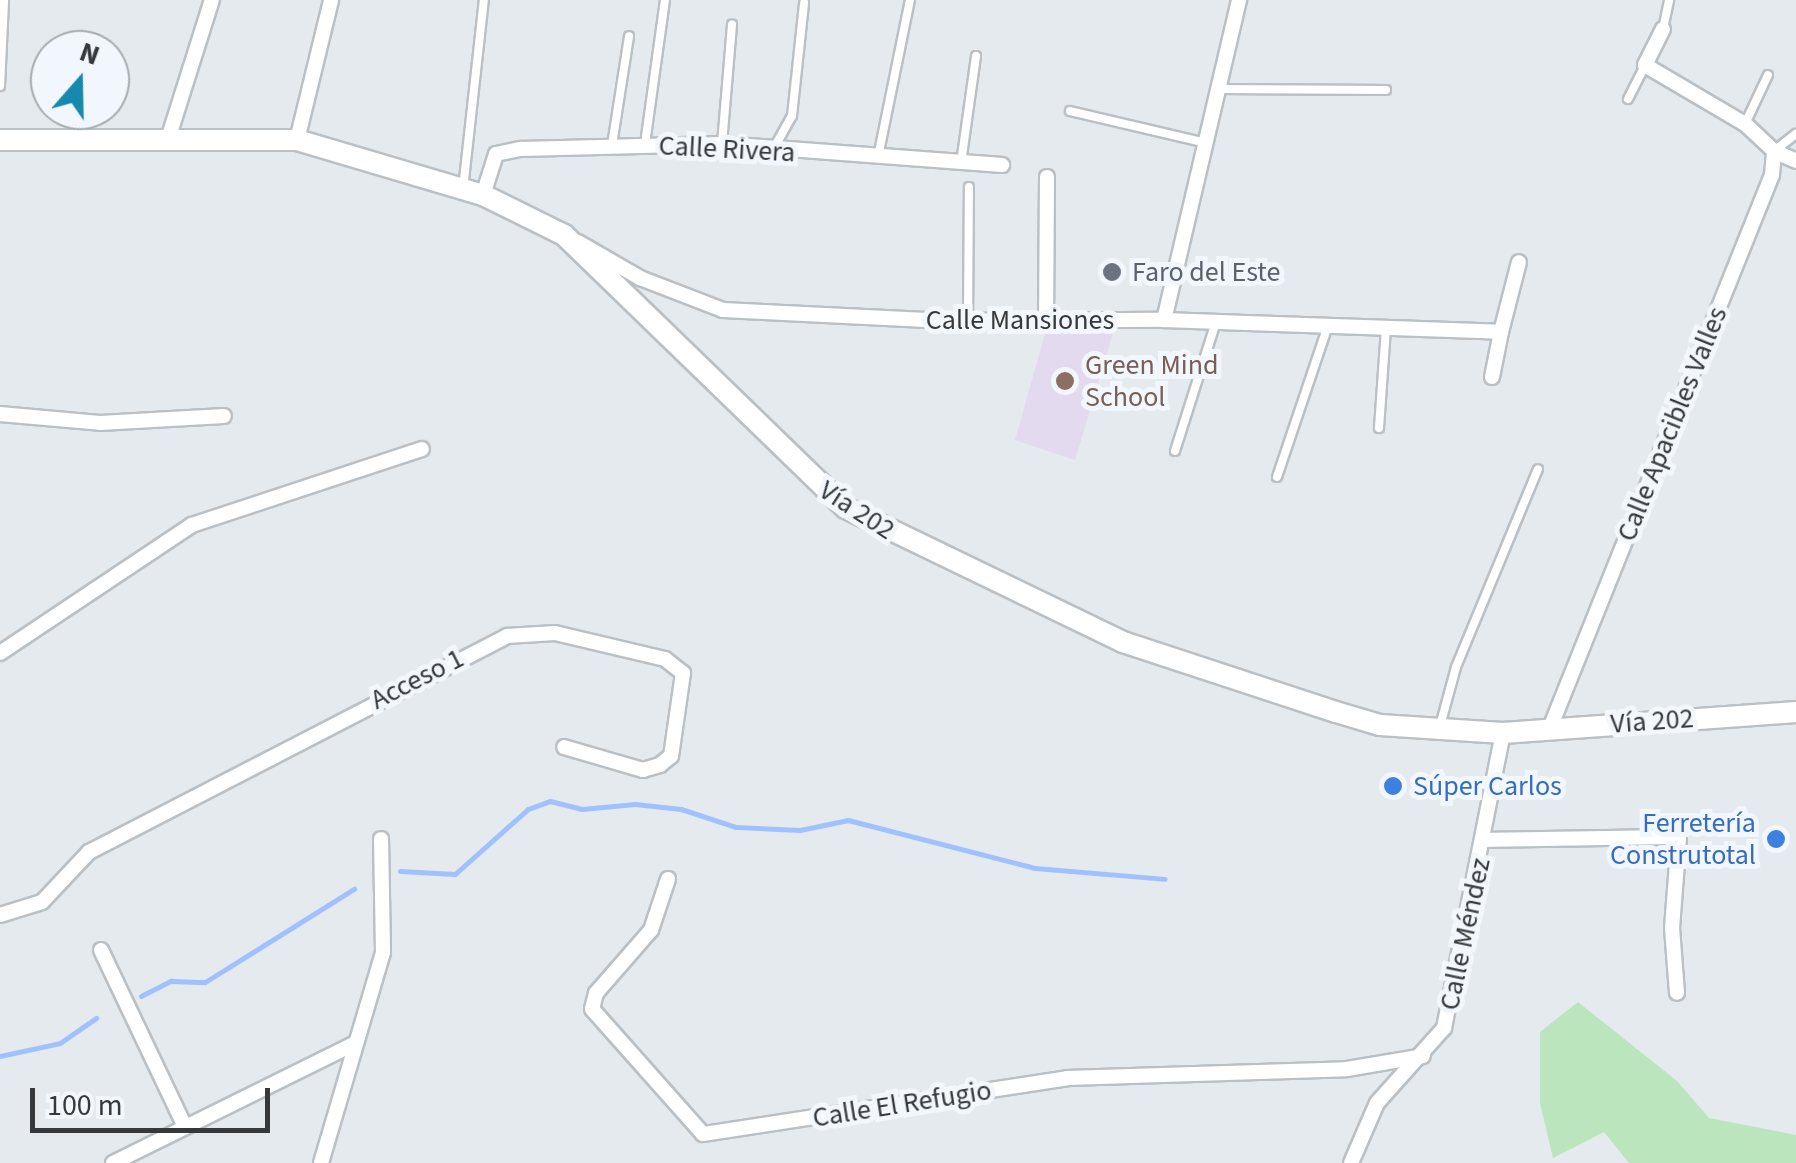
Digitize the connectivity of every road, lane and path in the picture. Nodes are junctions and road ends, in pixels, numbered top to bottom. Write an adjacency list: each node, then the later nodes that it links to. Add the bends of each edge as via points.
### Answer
1 (4, 0): 16 (lane)
2 (212, 0): 23 (street)
3 (331, 0): 25 (street)
4 (484, 0): 38 (lane)
5 (666, 0): 27 (lane)
6 (910, 0): 32 (lane)
7 (1240, 0): 17 (street)
8 (1669, 0): 11 (lane)
9 (804, 3): 30 (lane, via 792,116)
10 (732, 24): 28 (lane)
11 (1662, 29): 14 (street)
12 (629, 36): 29 (lane)
13 (976, 56): 34 (lane)
14 (1645, 66): 19 (lane); 21 (street)
15 (1768, 75): 21 (lane)
16 (0, 86)
17 (1220, 89): 18 (lane); 26 (street)
18 (1386, 90)
19 (1628, 99)
20 (1070, 111): 26 (lane)
21 (1745, 124): 31 (street)
22 (1796, 134): 31 (lane)
23 (169, 136): 24 (main road, Vía 202); 25 (main road, Vía 202)
24 (0, 140)
25 (297, 140): 38 (main road, Vía 202)
26 (1206, 143): 42 (street)
27 (645, 144): 28 (street, Calle Rivera); 29 (street, Calle Rivera)
28 (722, 144): 30 (street, Calle Rivera)
29 (612, 145): 39 (street, Calle Rivera, via 496,154)
30 (772, 150): 32 (street, Calle Rivera)
31 (1774, 151): 33 (street); 59 (street, Calle Apacibles Valles, via 1772,175)
32 (877, 160): 34 (street, Calle Rivera)
33 (1796, 161)
34 (960, 164): 35 (street, Calle Rivera)
35 (1002, 165)
36 (1047, 178): 44 (street)
37 (969, 188): 43 (lane)
38 (463, 189): 39 (main road, Vía 202)
39 (484, 196): 40 (main road, Vía 202)
40 (564, 235): 43 (street, Calle Mansiones, via 640,278 723,310); 60 (main road, Vía 202, via 846,508 1123,642 1380,724)
41 (1518, 262): 48 (street)
42 (1164, 320): 44 (street, Calle Mansiones); 45 (street, Calle Mansiones)
43 (968, 322): 44 (street, Calle Mansiones)
44 (1046, 322)
45 (1215, 325): 46 (street, Calle Mansiones); 54 (lane)
46 (1326, 328): 47 (street, Calle Mansiones); 56 (lane)
47 (1386, 330): 48 (street, Calle Mansiones); 52 (lane)
48 (1501, 332): 49 (street)
49 (1492, 378)
50 (0, 414): 51 (street, via 100,423)
51 (224, 416)
52 (1378, 428)
53 (422, 449): 57 (street, via 192,525)
54 (1175, 450)
55 (1538, 469): 60 (lane, via 1456,667)
56 (1277, 477)
57 (0, 653)
58 (1796, 712): 59 (main road, Vía 202)
59 (1550, 728): 61 (main road, Vía 202)
60 (1438, 731): 61 (main road, Vía 202)
61 (1502, 733): 64 (street, Calle Méndez)
62 (564, 748): 66 (street, Acceso 1, via 642,770 660,765 671,756 683,673 665,659 554,633 508,636 89,852 42,902)
63 (382, 839): 69 (street, via 383,952)
64 (1485, 840): 68 (street, via 1679,838 1672,928); 70 (street, Calle Méndez, via 1451,1007)
65 (668, 879): 70 (street, Calle El Refugio, via 650,930 596,993 592,1009 703,1134 1067,1078 1348,1069)
66 (0, 916)
67 (101, 950): 71 (street)
68 (1677, 993)
69 (354, 1044): 71 (street); 73 (street)
70 (1423, 1056): 74 (street, Calle Méndez, via 1377,1103)
71 (185, 1128): 72 (street)
72 (112, 1163)
73 (321, 1163)
74 (1351, 1163)

